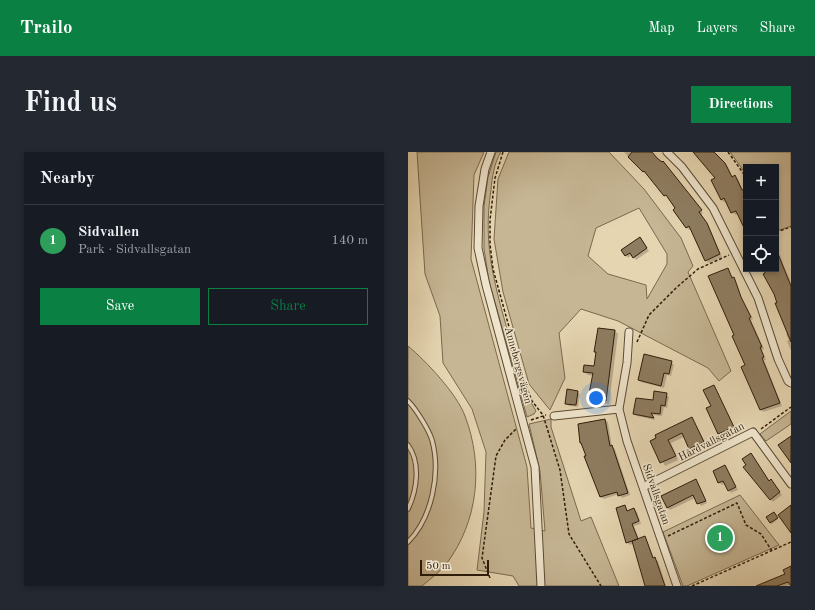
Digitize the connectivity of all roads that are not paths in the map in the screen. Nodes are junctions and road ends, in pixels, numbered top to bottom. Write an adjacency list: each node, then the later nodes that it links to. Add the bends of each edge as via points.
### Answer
1 (491, 152): 13 (street, Annebergsvägen, via 485,169 479,206 478,248 535,467)
2 (667, 152): 4 (street, via 682,167 713,208 758,298 778,359)
3 (629, 332): 6 (street, Sidvallsgatan, via 627,363)
4 (791, 383)
5 (408, 400): 12 (lane, via 432,440 435,461 431,501 423,521)
6 (619, 409): 7 (street); 10 (street, Sidvallsgatan, via 627,442)
7 (554, 416)
8 (408, 445): 11 (lane, via 417,464 413,499)
9 (791, 484): 10 (street, Hårdvallsgatan, via 753,432)
10 (643, 487): 14 (street, Sidvallsgatan)
11 (408, 509)
12 (408, 542)
13 (542, 586)
14 (677, 586)

